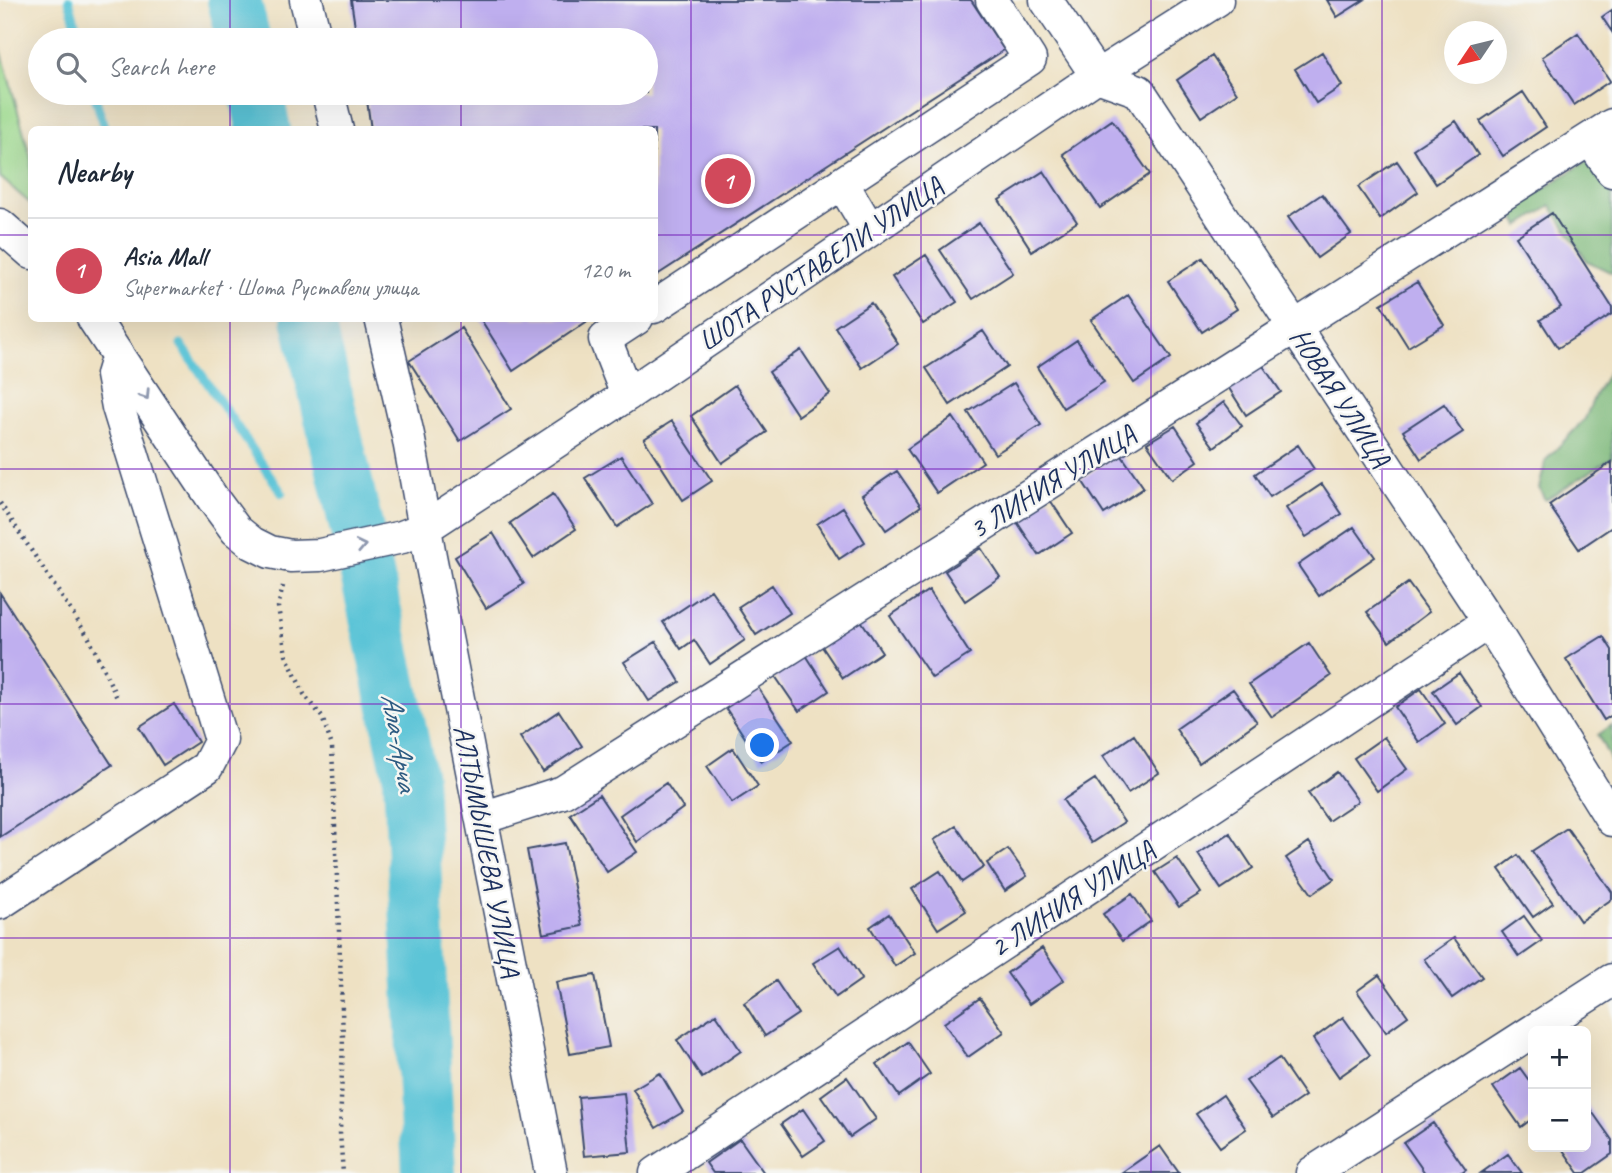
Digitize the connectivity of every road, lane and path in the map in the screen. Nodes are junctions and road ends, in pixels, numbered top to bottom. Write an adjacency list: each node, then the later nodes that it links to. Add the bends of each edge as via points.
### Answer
1 (306, 0): 5 (street)
2 (992, 0): 11 (street, via 1030,58)
3 (1046, 0): 6 (street)
4 (1217, 0): 6 (street, ШОТА РУСТАВЕЛИ УЛИЦА)
5 (313, 28)
6 (1097, 76): 13 (street, ШОТА РУСТАВЕЛИ УЛИЦА); 19 (street, НОВАЯ УЛИЦА, via 1139,91)
7 (331, 105): 8 (street)
8 (336, 126)
9 (1601, 132): 10 (street); 19 (street, 3 ЛИНИЯ УЛИЦА)
10 (1612, 172)
11 (842, 183): 13 (street); 15 (street)
12 (0, 226): 14 (street)
13 (870, 230): 21 (street, ШОТА РУСТАВЕЛИ УЛИЦА)
14 (28, 250)
15 (658, 304)
16 (96, 322): 20 (street)
17 (382, 322): 23 (street, АЛТЫМЫШЕВА УЛИЦА, via 408,435)
18 (630, 322): 21 (street, via 605,339)
19 (1295, 327): 25 (street, НОВАЯ УЛИЦА); 27 (street, 3 ЛИНИЯ УЛИЦА, via 563,792)
20 (118, 355): 24 (street, one-way to 24, via 236,530 270,552); 29 (street, via 112,375 118,407 221,740 207,767)
21 (627, 395): 23 (street, ШОТА РУСТАВЕЛИ УЛИЦА)
22 (0, 503): 26 (path, via 89,638)
23 (414, 533): 24 (street, one-way to 23); 27 (street, АЛТЫМЫШЕВА УЛИЦА)
24 (306, 555): 31 (path, via 278,607 286,655 304,694 322,717 332,746)
25 (1489, 622): 28 (street, НОВАЯ УЛИЦА); 33 (street, 2 ЛИНИЯ УЛИЦА)
26 (118, 700)
27 (482, 818): 32 (street, АЛТЫМЫШЕВА УЛИЦА)
28 (1611, 818)
29 (0, 904)
30 (1612, 980): 34 (street)
31 (343, 1173)
32 (551, 1173)
33 (656, 1173)
34 (1312, 1173)

